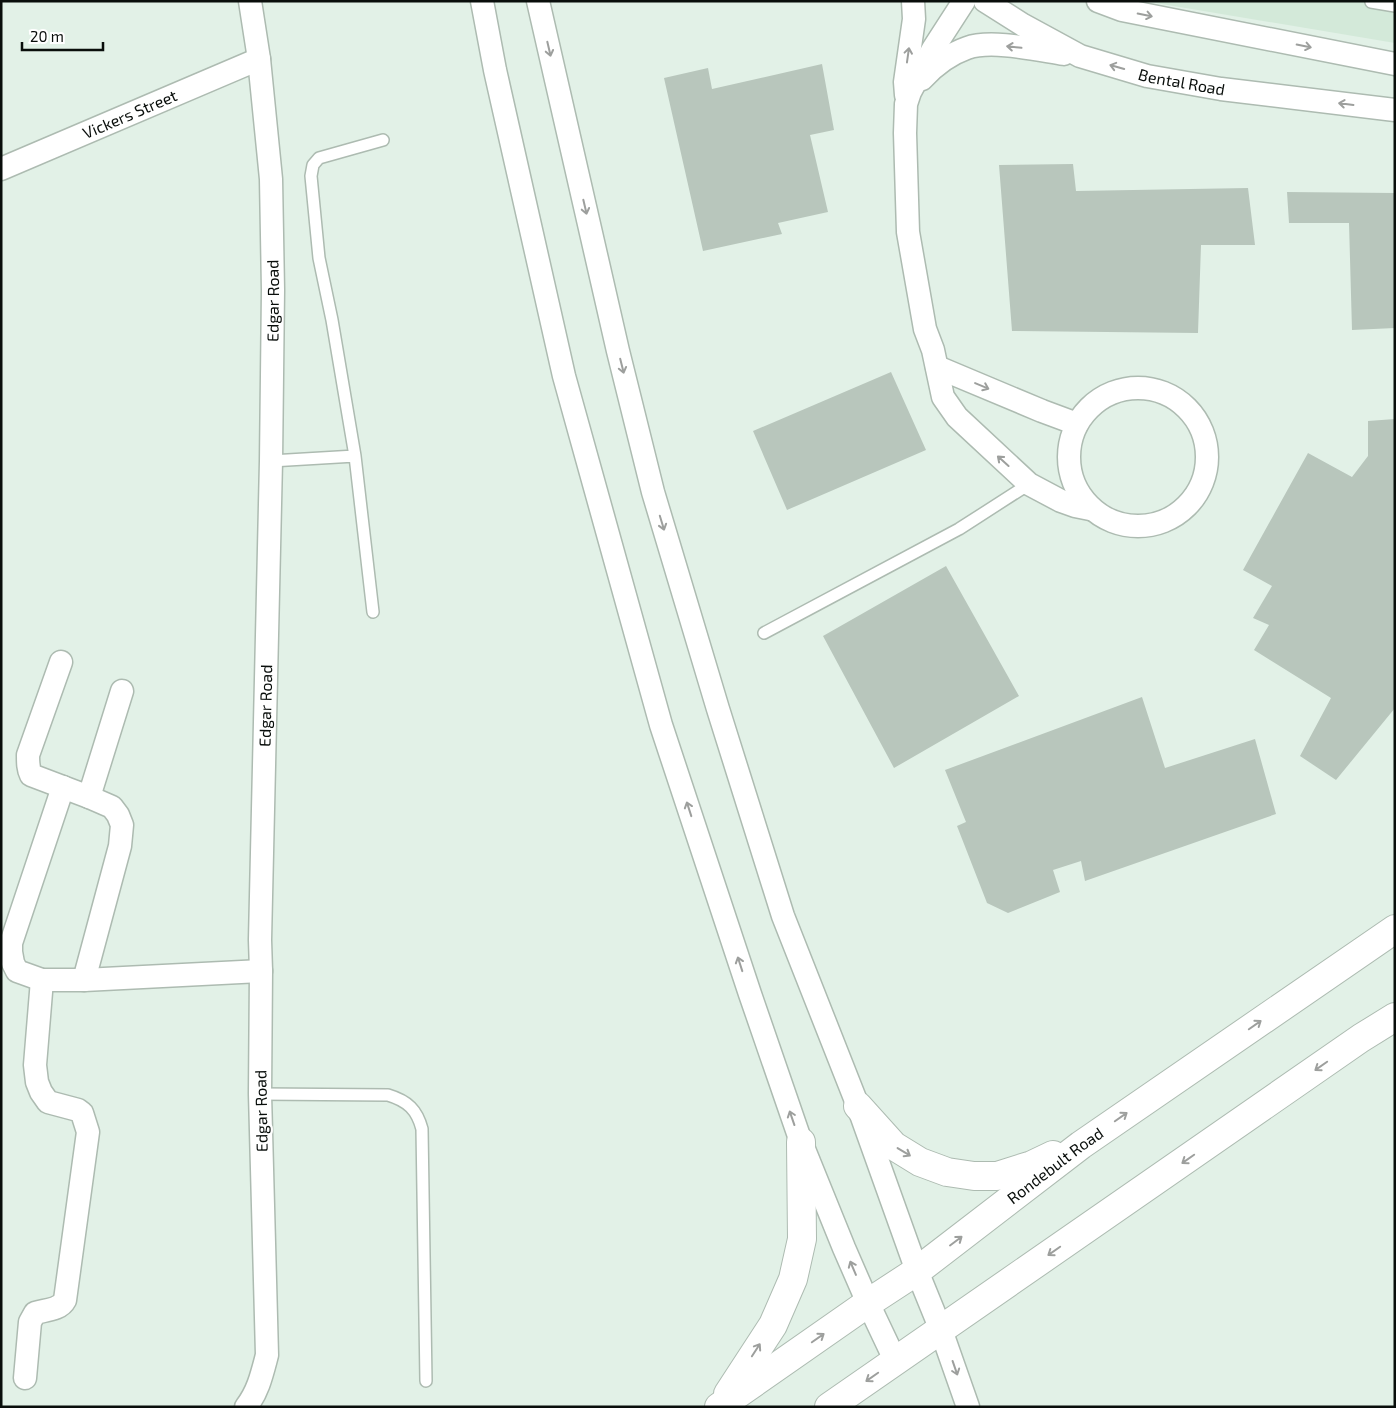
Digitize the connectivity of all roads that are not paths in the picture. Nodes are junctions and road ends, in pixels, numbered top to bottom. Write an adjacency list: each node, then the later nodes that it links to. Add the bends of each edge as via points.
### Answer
1 (250, 1): 11 (street, Edgar Road)
2 (482, 1): 36 (street, one-way to 2, via 662,725 599,504 564,376)
3 (538, 1): 35 (street, one-way to 35, via 653,492 783,916)
4 (913, 1): 13 (street, one-way to 4, via 905,82 914,19)
5 (964, 1): 13 (street)
6 (985, 1): 10 (street, Bental Road)
7 (1098, 1): 12 (street, one-way to 12, via 1122,10)
8 (1372, 2): 9 (lane)
9 (1395, 6)
10 (1080, 56): 13 (street, one-way to 13, via 988,44 968,47 930,71); 14 (street, Bental Road, one-way to 10, via 1221,89 1147,76)
11 (259, 59): 16 (street, Vickers Street); 20 (street, Edgar Road, via 270,179 273,290)
12 (1395, 64)
13 (908, 98): 17 (street, via 905,133 908,232 925,329)
14 (1395, 110)
15 (383, 140): 19 (lane, via 319,158 313,165 311,176 319,258)
16 (1, 169)
17 (938, 367): 18 (street, one-way to 18); 21 (street, one-way to 17, via 957,417 943,397)
18 (1077, 424): 22 (street, via 1070,441 1068,459 1071,477); 22 (street, via 1090,407 1108,394 1128,388 1150,388 1170,395 1187,408 1200,426 1207,446 1206,468 1200,488 1188,506 1171,519 1150,526 1129,527)
19 (355, 456): 20 (lane); 23 (lane)
20 (270, 461): 30 (street, Edgar Road)
21 (1029, 484): 22 (street, via 1061,501); 24 (lane, via 959,528)
22 (1090, 509)
23 (373, 612)
24 (764, 632)
25 (61, 662): 27 (street, via 28,755 28,768 31,776)
26 (122, 690): 28 (street)
27 (63, 787): 28 (street); 31 (street, via 12,942 11,952 17,971)
28 (89, 797): 32 (street, via 112,807 122,825 122,835)
29 (1395, 929): 37 (main road, Rondebult Road, one-way to 29)
30 (261, 971): 32 (street); 34 (street, Edgar Road)
31 (42, 980): 32 (street); 42 (street, via 35,1065 37,1082 48,1102 82,1113 88,1132 65,1300 63,1304 33,1316)
32 (84, 980)
33 (1395, 1018): 40 (main road, one-way to 40)
34 (260, 1094): 43 (lane, via 388,1095 404,1101 416,1113 422,1129); 45 (street, Edgar Road, via 267,1355 261,1379)
35 (858, 1106): 37 (main road, one-way to 37, via 894,1146 920,1162 947,1172 997,1176); 38 (street)
36 (801, 1142): 39 (street, one-way to 36); 44 (main road, one-way to 36, via 773,1325 793,1280 802,1240)
37 (1081, 1145): 38 (main road, Rondebult Road, one-way to 37)
38 (917, 1271): 39 (main road, Rondebult Road); 40 (street)
39 (868, 1303): 41 (street); 44 (main road, Rondebult Road, one-way to 39)
40 (941, 1330): 41 (main road); 47 (street, one-way to 47)
41 (895, 1360): 46 (main road, one-way to 46)
42 (25, 1378)
43 (426, 1381)
44 (720, 1406)
45 (246, 1407)
46 (829, 1407)
47 (968, 1407)

